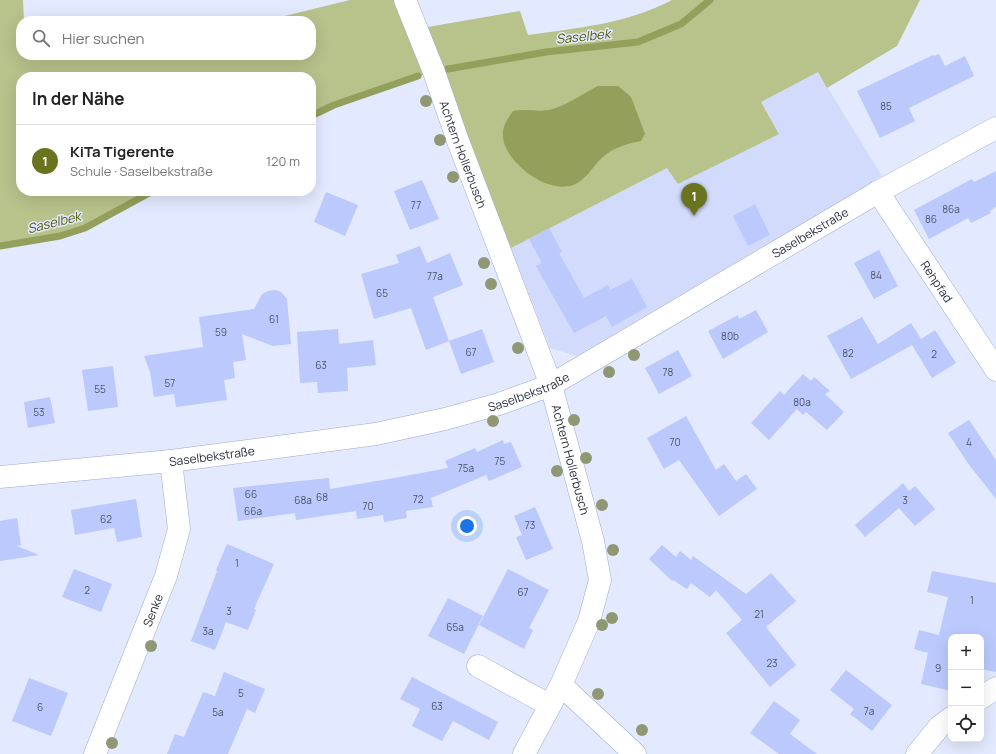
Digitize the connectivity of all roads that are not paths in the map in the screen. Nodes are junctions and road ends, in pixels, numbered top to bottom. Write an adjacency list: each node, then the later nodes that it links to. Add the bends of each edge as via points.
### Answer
1 (405, 0): 5 (street, Achtern Hollerbusch)
2 (996, 128): 3 (street, Saselbekstraße)
3 (878, 192): 4 (street, Rehpfad); 5 (street, Saselbekstraße)
4 (996, 370)
5 (551, 385): 6 (street, Saselbekstraße, via 499,404 376,434); 9 (street, Achtern Hollerbusch, via 593,541 600,580 589,621)
6 (171, 461): 7 (street, Saselbekstraße); 14 (street, Senke, via 179,529 166,576)
7 (0, 477)
8 (478, 666): 12 (street)
9 (561, 685): 12 (street, Achtern Hollerbusch); 16 (street)
10 (996, 688): 11 (street)
11 (984, 696)
12 (550, 705): 15 (street, Achtern Hollerbusch)
13 (948, 720): 17 (street, via 939,727)
14 (96, 754)
15 (524, 754)
16 (635, 754)
17 (917, 754)

